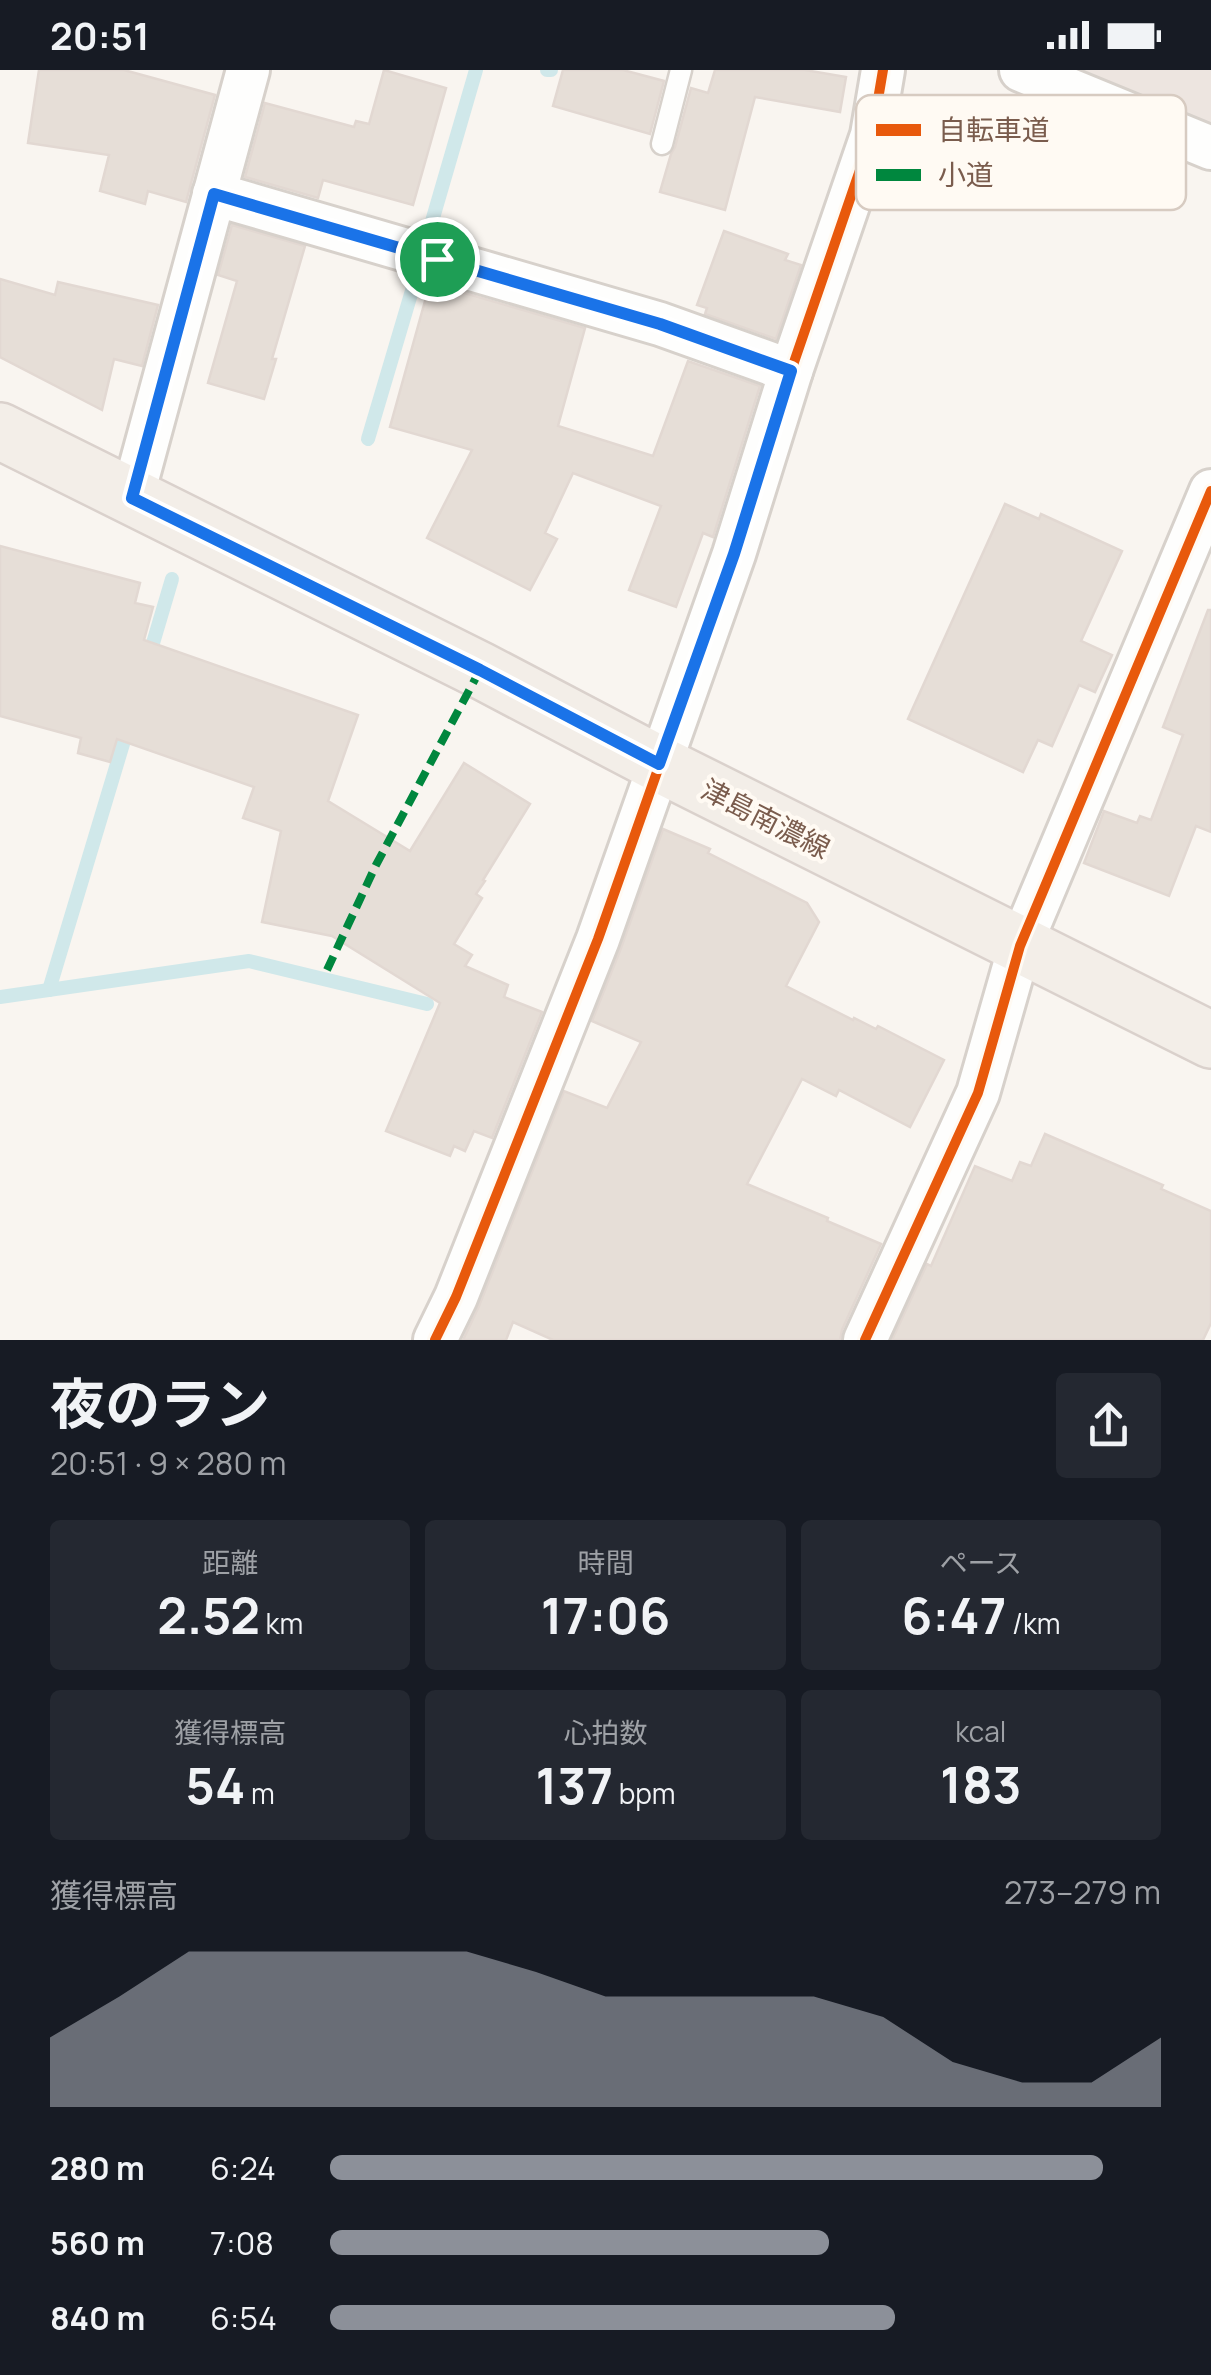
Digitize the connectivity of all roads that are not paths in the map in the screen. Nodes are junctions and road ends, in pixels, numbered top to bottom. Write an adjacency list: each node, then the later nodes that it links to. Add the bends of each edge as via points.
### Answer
1 (248, 70): 11 (street)
2 (681, 70): 8 (lane)
3 (883, 70): 5 (street)
4 (1021, 70): 6 (street)
5 (879, 95)
6 (1082, 95)
7 (1186, 138): 9 (street)
8 (662, 144)
9 (1211, 148)
10 (856, 182): 12 (street)
11 (214, 194): 12 (street, via 660,324); 15 (street)
12 (791, 371): 16 (street)
13 (0, 431): 15 (main road, 津島南濃線)
14 (1211, 491): 17 (street)
15 (132, 498): 16 (main road, 津島南濃線)
16 (659, 764): 17 (main road, 津島南濃線); 19 (street, via 598,939 463,1279)
17 (1020, 946): 18 (main road, 津島南濃線); 20 (street, via 978,1092)
18 (1211, 1040)
19 (426, 1338)
20 (865, 1340)

